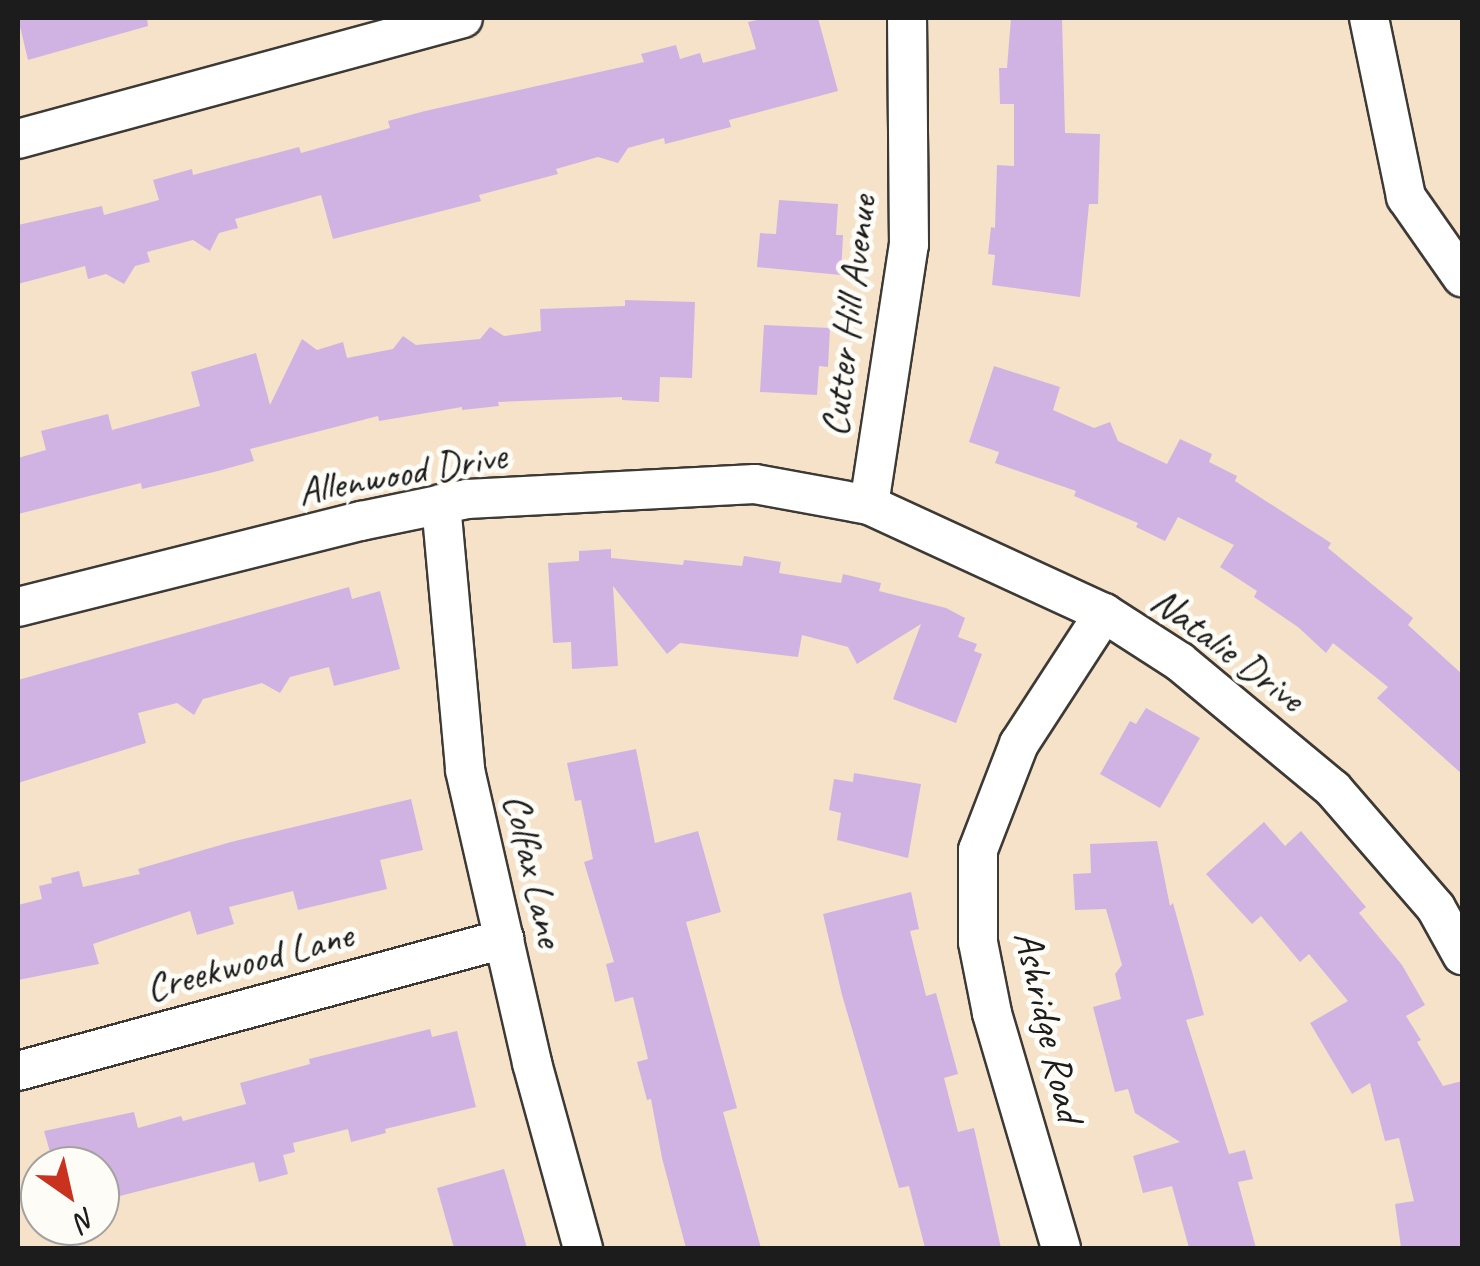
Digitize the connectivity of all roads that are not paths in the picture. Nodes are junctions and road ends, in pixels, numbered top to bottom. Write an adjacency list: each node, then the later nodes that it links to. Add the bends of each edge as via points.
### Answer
1 (462, 18): 4 (street)
2 (907, 18): 7 (street, Cutter Hill Avenue, via 909,245)
3 (1369, 18): 5 (street, via 1406,197)
4 (18, 139)
5 (1462, 277)
6 (441, 504): 7 (street, Allenwood Drive, via 755,484); 8 (street, Allenwood Drive); 10 (street, Colfax Lane, via 465,770)
7 (868, 506): 9 (street, Natalie Drive)
8 (18, 607)
9 (1104, 612): 11 (street, Natalie Drive, via 1180,662 1333,789 1436,908); 14 (street, Ashridge Road, via 1019,744 978,850 978,942 992,1013)
10 (504, 939): 12 (street, Creekwood Lane); 13 (street, Colfax Lane)
11 (1462, 955)
12 (18, 1070)
13 (583, 1248)
14 (1061, 1248)

